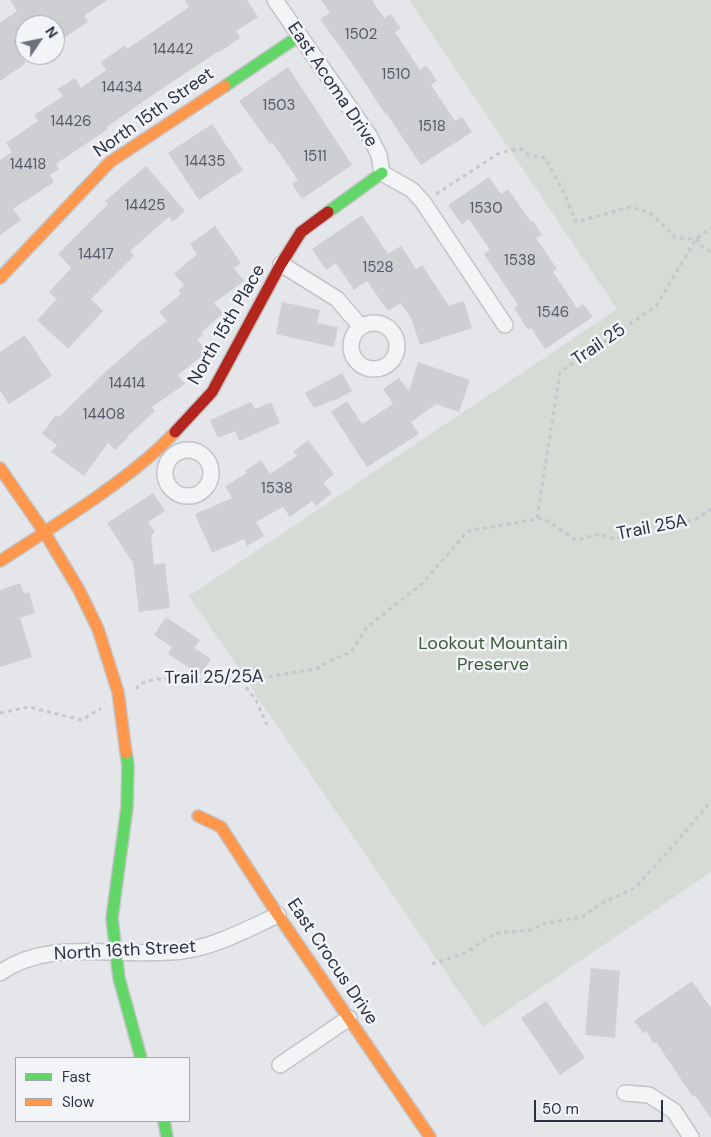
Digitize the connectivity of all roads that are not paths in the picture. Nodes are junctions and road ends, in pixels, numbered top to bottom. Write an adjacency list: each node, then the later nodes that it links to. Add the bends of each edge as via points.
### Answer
1 (275, 0): 2 (street, East Acoma Drive)
2 (299, 36): 3 (street, East Acoma Drive, via 370,137 380,155); 5 (street, North 15th Street, via 110,162)
3 (382, 172): 4 (street, North 15th Place, via 301,232); 6 (street, via 412,190 423,202)
4 (281, 264): 7 (street, via 337,299); 9 (street, North 15th Place, via 212,392 168,451)
5 (0, 278)
6 (505, 325)
7 (361, 327)
8 (0, 468): 9 (street)
9 (45, 533): 10 (street, North 15th Place); 13 (street, via 98,629 118,692 128,765 127,807 112,918)
10 (0, 561)
11 (198, 816): 12 (street, East Crocus Drive, via 221,827)
12 (278, 915): 13 (street, North 16th Street, via 209,946 172,952); 15 (street, East Crocus Drive)
13 (116, 952): 14 (street, North 16th Street, via 54,953 22,960); 16 (street, via 118,978)
14 (1, 971)
15 (349, 1018): 17 (street); 21 (street, East Crocus Drive)
16 (142, 1057)
17 (280, 1066)
18 (625, 1093): 22 (street, via 649,1095 674,1112)
19 (164, 1122): 20 (street)
20 (167, 1137)
21 (430, 1137)
22 (691, 1137)

